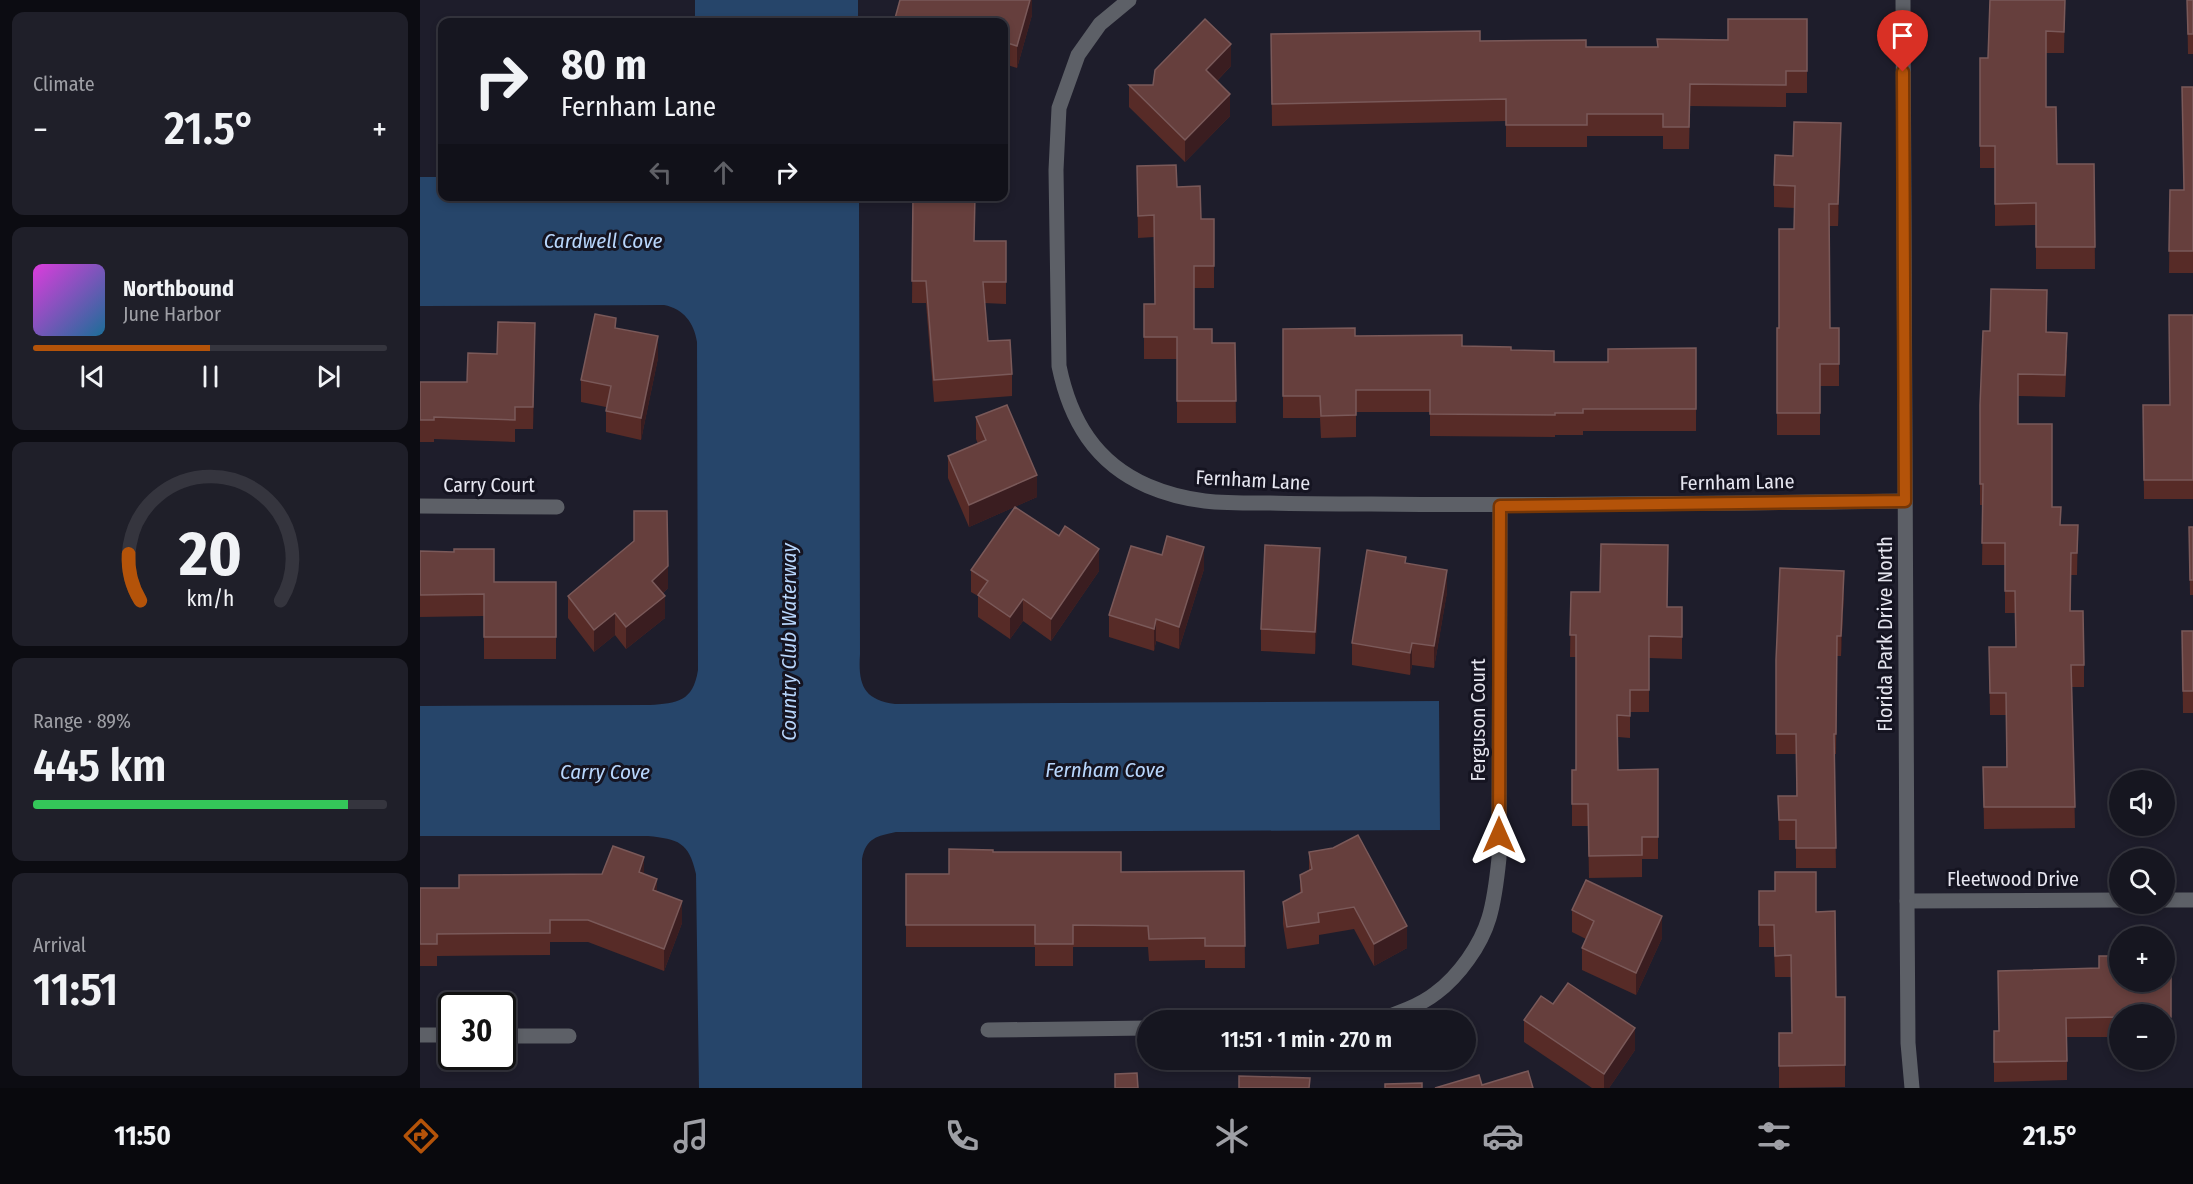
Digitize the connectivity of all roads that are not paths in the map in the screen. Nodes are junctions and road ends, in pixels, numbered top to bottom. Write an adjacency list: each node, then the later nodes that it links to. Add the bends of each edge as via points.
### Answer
1 (1129, 0): 5 (street, Fernham Lane, via 1100,24 1078,55 1059,108 1059,366 1074,418 1089,441 1128,477 1148,487 1202,502)
2 (1903, 0): 3 (street, Florida Park Drive North)
3 (1905, 501): 5 (street, Fernham Lane); 10 (street, Florida Park Drive North)
4 (420, 506): 6 (street, Carry Court)
5 (1500, 506): 11 (street, Ferguson Court, via 1499,858 1495,890 1489,920 1468,960 1436,994)
6 (557, 507)
7 (2109, 900): 10 (street, Fleetwood Drive)
8 (2175, 900): 9 (street)
9 (2193, 900)
10 (1907, 901): 18 (street, Florida Park Drive North)
11 (1405, 1010)
12 (1137, 1028): 13 (street)
13 (988, 1030)
14 (420, 1035): 15 (street)
15 (438, 1035)
16 (516, 1036): 17 (street)
17 (569, 1036)
18 (1912, 1088)

